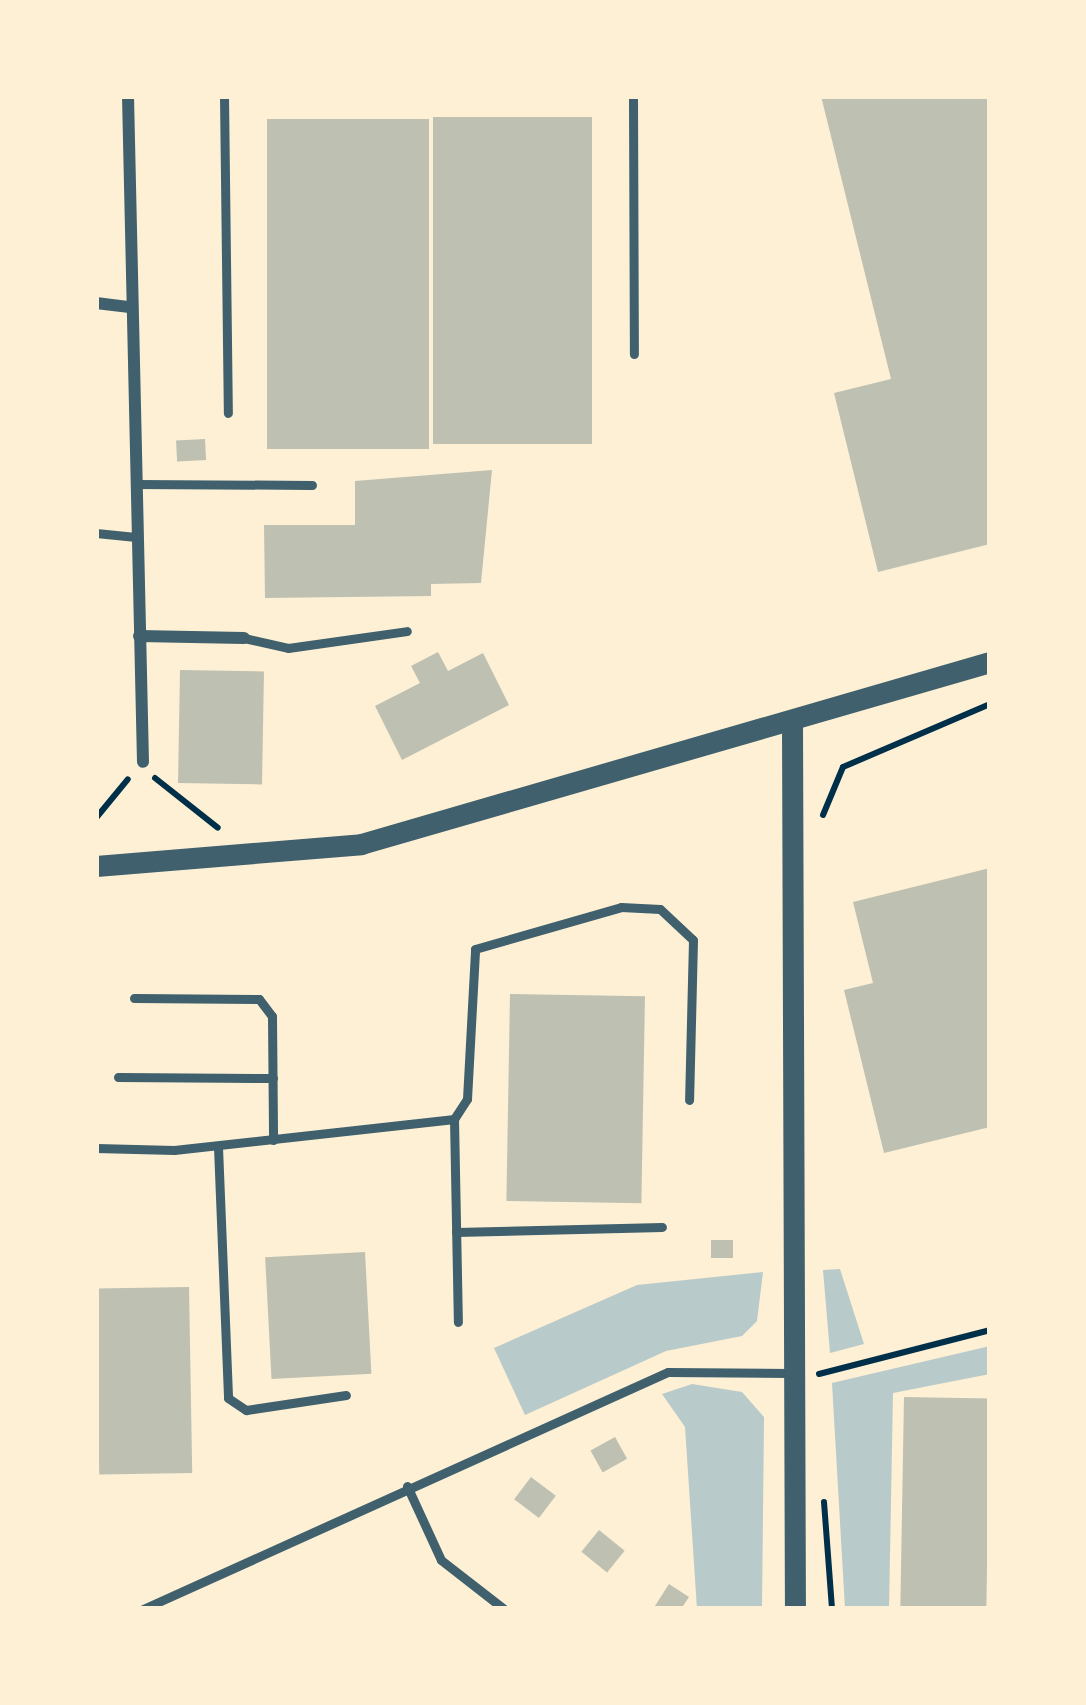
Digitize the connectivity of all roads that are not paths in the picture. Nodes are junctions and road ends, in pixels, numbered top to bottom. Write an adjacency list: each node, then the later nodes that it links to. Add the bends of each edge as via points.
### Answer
1 (128, 96): 5 (street)
2 (224, 96): 7 (lane)
3 (633, 96): 6 (lane)
4 (96, 303): 5 (street)
5 (130, 307): 8 (street)
6 (634, 354)
7 (228, 413)
8 (135, 484): 9 (lane); 11 (street)
9 (312, 484)
10 (96, 533): 11 (lane)
11 (136, 537): 13 (street)
12 (407, 631): 14 (lane, via 288,648)
13 (139, 636): 14 (street); 17 (street)
14 (244, 638)
15 (990, 662): 16 (street)
16 (792, 722): 18 (street, via 361,844); 30 (street)
17 (143, 762)
18 (96, 866)
19 (134, 998): 21 (lane, via 259,999 272,1016)
20 (118, 1076): 21 (lane)
21 (272, 1078): 24 (lane)
22 (689, 1100): 23 (lane, via 693,940 660,909 621,907 475,949 467,1099)
23 (454, 1120): 24 (lane); 28 (lane)
24 (273, 1140): 25 (lane)
25 (218, 1147): 26 (lane); 31 (lane, via 228,1398 246,1411)
26 (96, 1148)
27 (662, 1227): 28 (lane)
28 (456, 1232): 29 (lane)
29 (458, 1322)
30 (791, 1373): 32 (lane, via 668,1372); 35 (street)
31 (346, 1395)
32 (407, 1486): 33 (lane); 34 (lane, via 441,1561)
33 (143, 1609)
34 (503, 1609)
35 (795, 1609)

